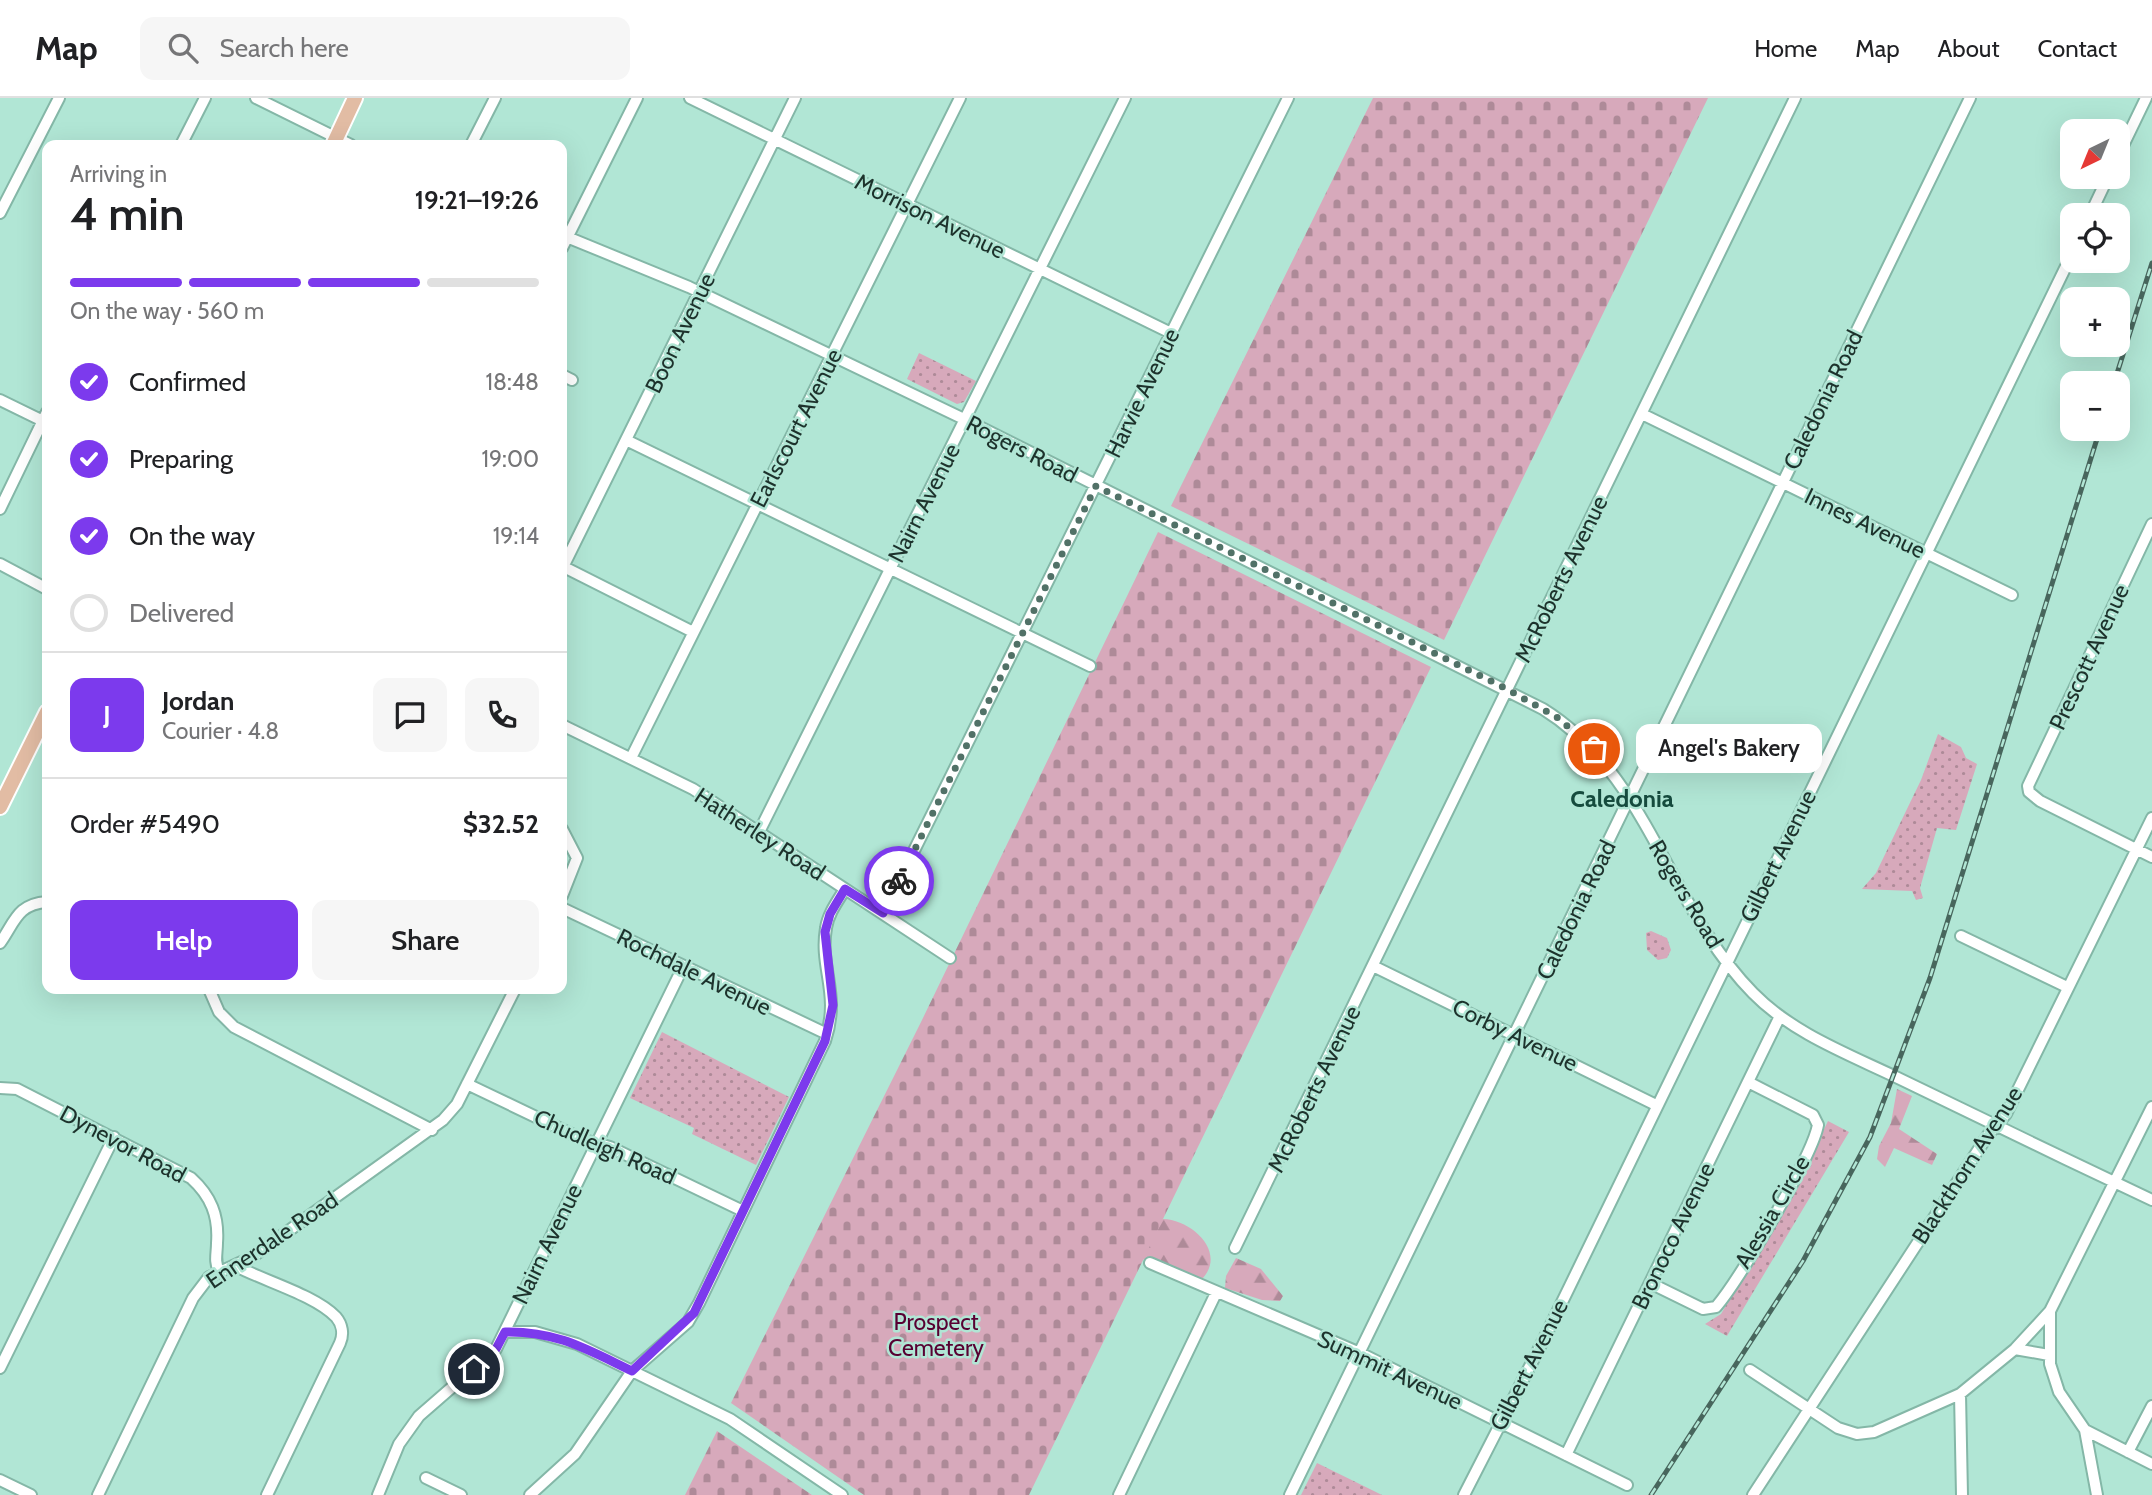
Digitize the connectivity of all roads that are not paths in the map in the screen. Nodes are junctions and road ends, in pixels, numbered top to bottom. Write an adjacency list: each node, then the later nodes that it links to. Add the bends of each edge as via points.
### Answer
1 (59, 98): 22 (street)
2 (205, 98): 16 (street)
3 (256, 98): 17 (street)
4 (355, 98): 18 (main road)
5 (495, 98): 19 (street)
6 (637, 98): 23 (street)
7 (690, 98): 20 (street, Morrison Avenue)
8 (795, 98): 20 (street, Boon Avenue)
9 (960, 98): 21 (street, Earlscourt Avenue)
10 (1125, 98): 25 (street, Nairn Avenue)
11 (1288, 98): 28 (street, Harvie Avenue)
12 (1795, 98): 31 (street, McRoberts Avenue)
13 (1970, 98): 36 (street, Caledonia Road)
14 (2146, 98): 15 (street)
15 (2130, 131)
16 (184, 140)
17 (332, 140)
18 (334, 140)
19 (474, 140)
20 (775, 140): 21 (street, Morrison Avenue); 27 (street, Boon Avenue)
21 (908, 205): 25 (street, Morrison Avenue); 29 (street, Earlscourt Avenue)
22 (0, 213)
23 (567, 230)
24 (567, 237): 27 (street, Rogers Road)
25 (1039, 270): 28 (street, Morrison Avenue); 33 (street, Nairn Avenue)
26 (2063, 273): 41 (street, Gilbert Avenue)
27 (699, 292): 29 (street, Rogers Road); 35 (street, Boon Avenue)
28 (1171, 333): 37 (street, Harvie Avenue)
29 (832, 356): 33 (street, Rogers Road); 38 (street, Earlscourt Avenue)
30 (0, 400): 32 (street)
31 (1642, 414): 36 (street, Innes Avenue); 51 (street, McRoberts Avenue)
32 (42, 415)
33 (966, 421): 37 (street, Rogers Road); 44 (street, Nairn Avenue)
34 (42, 422): 39 (street)
35 (626, 440): 38 (street); 42 (street, Boon Avenue)
36 (1782, 483): 41 (street, Innes Avenue); 55 (street, Caledonia Road)
37 (1096, 486): 49 (street, Harvie Avenue); 51 (street, Rogers Road)
38 (758, 504): 44 (street); 48 (street, Earlscourt Avenue)
39 (0, 509)
40 (2152, 524): 60 (street, Prescott Avenue, via 2029,792)
41 (1925, 552): 47 (street, Innes Avenue); 70 (street, Gilbert Avenue)
42 (567, 556)
43 (0, 564): 46 (street)
44 (891, 568): 49 (street); 58 (street, Nairn Avenue)
45 (567, 569): 48 (street)
46 (42, 586)
47 (2012, 596)
48 (693, 632): 54 (street, Earlscourt Avenue)
49 (1022, 633): 50 (street); 66 (street, Harvie Avenue)
50 (1090, 666)
51 (1507, 689): 55 (street, Rogers Road, via 1577,733 1604,761); 72 (street, McRoberts Avenue)
52 (42, 722): 56 (main road)
53 (567, 727): 54 (street, Hatherley Road)
54 (631, 758): 58 (street, Hatherley Road, via 693,789)
55 (1630, 801): 70 (street, Rogers Road); 78 (street, Caledonia Road)
56 (0, 807)
57 (2152, 818): 60 (street, Blackthorn Avenue)
58 (759, 832): 63 (street, Hatherley Road)
59 (567, 839): 62 (street, via 577,858)
60 (2137, 849): 61 (street); 73 (street, Blackthorn Avenue)
61 (2152, 857)
62 (567, 883)
63 (845, 889): 66 (street, Hatherley Road); 77 (street, via 825,932 833,1005)
64 (42, 903): 68 (street, via 18,913)
65 (567, 910): 71 (street, Rochdale Avenue)
66 (883, 913): 69 (street, Hatherley Road)
67 (1961, 936): 73 (street)
68 (0, 943)
69 (950, 958)
70 (1726, 960): 76 (street, Rogers Road); 82 (street, Gilbert Avenue)
71 (683, 967): 77 (street, Rochdale Avenue); 87 (street, Nairn Avenue)
72 (1373, 967): 78 (street, Corby Avenue); 91 (street, McRoberts Avenue)
73 (2067, 987): 84 (street, Blackthorn Avenue)
74 (211, 994): 85 (street, via 219,1012 243,1033)
75 (512, 994): 80 (street, Ennerdale Road)
76 (1780, 1016): 79 (street, Bronoco Avenue); 84 (street, Rogers Road)
77 (827, 1034): 90 (street)
78 (1516, 1034): 82 (street, Corby Avenue); 100 (street, Caledonia Road)
79 (1748, 1082): 95 (street, Bronoco Avenue); 95 (street, Alessia Circle, via 1813,1115 1818,1125 1814,1139 1782,1201 1716,1307 1703,1309)
80 (467, 1084): 85 (street, Ennerdale Road, via 451,1113); 87 (street, Chudleigh Road)
81 (0, 1088): 86 (street, Dynevor Road, via 17,1089)
82 (1656, 1105): 108 (street, Gilbert Avenue)
83 (2152, 1107): 88 (street)
84 (1996, 1126): 88 (street, Rogers Road); 107 (street, Blackthorn Avenue)
85 (432, 1130): 93 (street, Ennerdale Road)
86 (114, 1137): 94 (street, Dynevor Road, via 179,1170 205,1192 216,1220); 102 (street)
87 (596, 1143): 90 (street, Chudleigh Road); 98 (street, Nairn Avenue)
88 (2115, 1182): 89 (street, Rogers Road); 97 (street)
89 (2152, 1200)
90 (743, 1211): 104 (street, via 694,1313)
91 (1236, 1248)
92 (1150, 1263): 96 (street, Summit Avenue)
93 (236, 1266): 94 (street, Ennerdale Road); 118 (street, via 318,1305 335,1316 342,1332)
94 (219, 1271): 117 (street, Ennerdale Road, via 200,1287)
95 (1650, 1283): 111 (street, Bronoco Avenue)
96 (1216, 1293): 100 (street, Summit Avenue); 123 (street)
97 (2050, 1311): 99 (street); 101 (street)
98 (505, 1332): 104 (street, via 563,1338); 119 (street, Nairn Avenue, via 488,1358 419,1416 399,1444)
99 (2015, 1349): 101 (street); 105 (street)
100 (1360, 1353): 108 (street, Summit Avenue); 124 (street, Caledonia Road)
101 (2049, 1355): 109 (street, via 2059,1392)
102 (0, 1368)
103 (1750, 1370): 107 (street)
104 (632, 1371): 121 (street, via 575,1454); 122 (street, via 741,1426)
105 (1960, 1394): 107 (street, via 1886,1428 1857,1434); 127 (street)
106 (2152, 1406): 110 (street)
107 (1808, 1409): 126 (street, Blackthorn Avenue)
108 (1501, 1424): 111 (street, Summit Avenue); 125 (street, Gilbert Avenue)
109 (2085, 1430): 110 (street); 128 (street)
110 (2128, 1452): 112 (street)
111 (1566, 1455): 115 (street, Summit Avenue)
112 (2152, 1464)
113 (426, 1478): 120 (street)
114 (0, 1480): 116 (street)
115 (1627, 1485)
116 (31, 1495)
117 (98, 1495)
118 (267, 1495)
119 (378, 1495)
120 (461, 1495)
121 (530, 1495)
122 (842, 1495)
123 (1119, 1495)
124 (1290, 1495)
125 (1464, 1495)
126 (1753, 1495)
127 (1962, 1495)
128 (2097, 1495)

